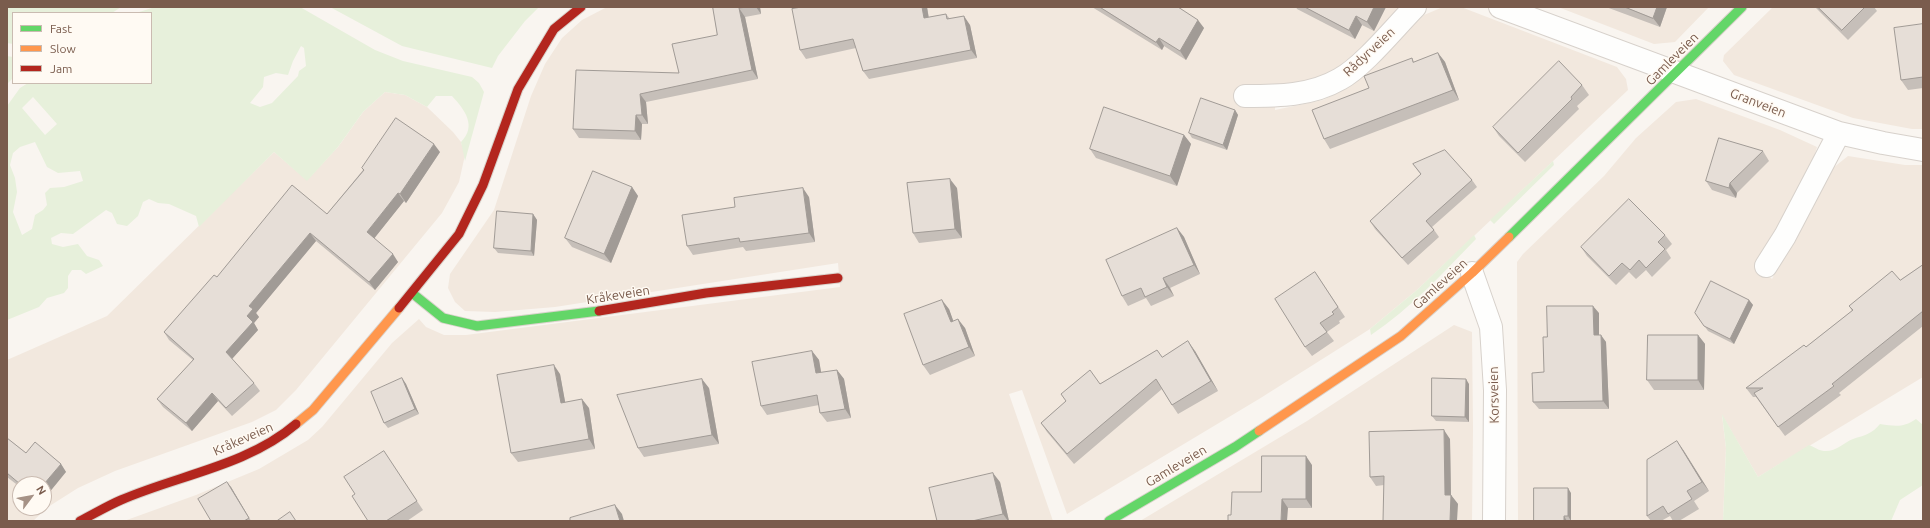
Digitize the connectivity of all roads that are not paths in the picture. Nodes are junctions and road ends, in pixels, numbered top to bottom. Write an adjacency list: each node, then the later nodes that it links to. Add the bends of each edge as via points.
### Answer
1 (581, 7): 12 (street, Kråkeveien, via 554,29 518,89 483,185 459,234)
2 (1415, 7): 6 (street, Rådyrveien, via 1361,63 1341,79 1299,94)
3 (1500, 7): 5 (street)
4 (1742, 7): 5 (street, Gamleveien)
5 (1677, 72): 7 (street, Granveien); 10 (street, Gamleveien)
6 (1245, 96)
7 (1839, 133): 8 (street, Granveien); 9 (street, via 1785,236)
8 (1923, 150)
9 (1766, 266)
10 (1472, 273): 14 (street, Gamleveien, via 1401,336 1235,447); 15 (street, Korsveien, via 1491,327 1495,390)
11 (838, 278): 12 (street, Kråkeveien, via 706,293 593,312 477,326 444,318)
12 (412, 293): 13 (street, Kråkeveien, via 313,410 281,437 245,455 121,500)
13 (80, 521)
14 (1109, 521)
15 (1494, 521)

